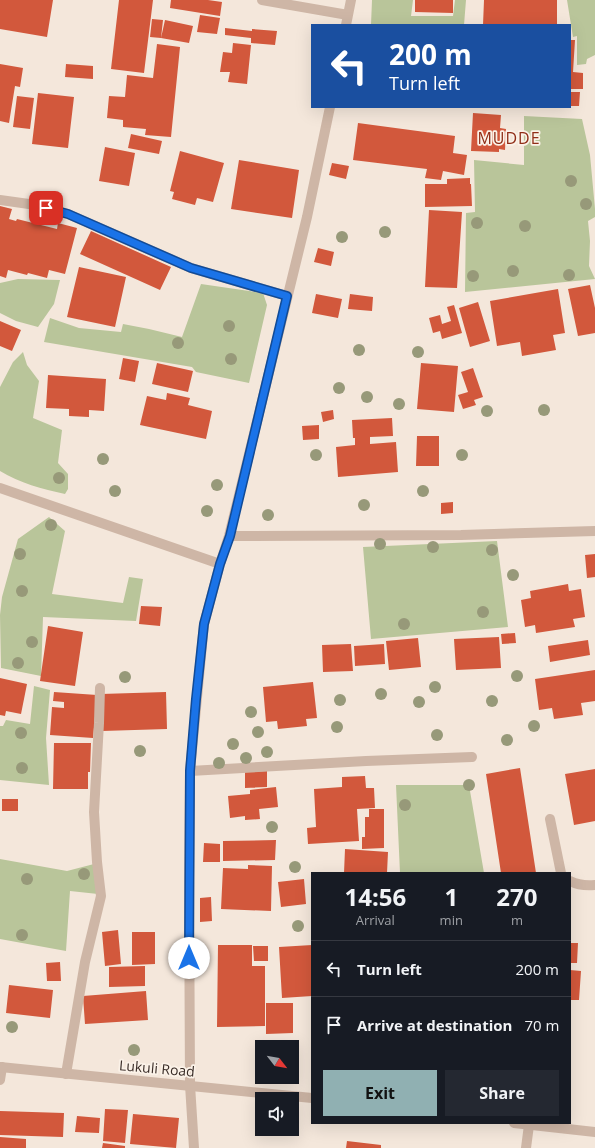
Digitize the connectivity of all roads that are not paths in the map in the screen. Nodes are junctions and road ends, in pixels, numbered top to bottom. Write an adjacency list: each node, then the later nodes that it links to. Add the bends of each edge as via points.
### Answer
1 (262, 0): 3 (street)
2 (351, 0): 3 (street)
3 (347, 20)
4 (330, 108): 6 (street, via 308,217)
5 (0, 200): 6 (street, via 36,205 68,214 191,268)
6 (287, 296): 9 (street)
7 (0, 488): 10 (street)
8 (595, 531): 9 (street, via 461,535)
9 (230, 536): 10 (street)
10 (220, 564): 13 (street, via 204,624)
11 (100, 688): 19 (street, via 94,812 101,896 85,962)
12 (472, 757): 13 (street)
13 (190, 771): 21 (street)
14 (550, 819): 15 (street)
15 (561, 872)
16 (571, 882): 17 (street, via 585,886)
17 (595, 885)
18 (1, 1067): 19 (street, Lukuli Road); 20 (street)
19 (66, 1074): 21 (street, Lukuli Road)
20 (0, 1080)
21 (190, 1085): 22 (street, Lukuli Road); 26 (street)
22 (311, 1098)
23 (522, 1124): 24 (street)
24 (529, 1125): 25 (street); 27 (street)
25 (595, 1132)
26 (194, 1148)
27 (526, 1148)

